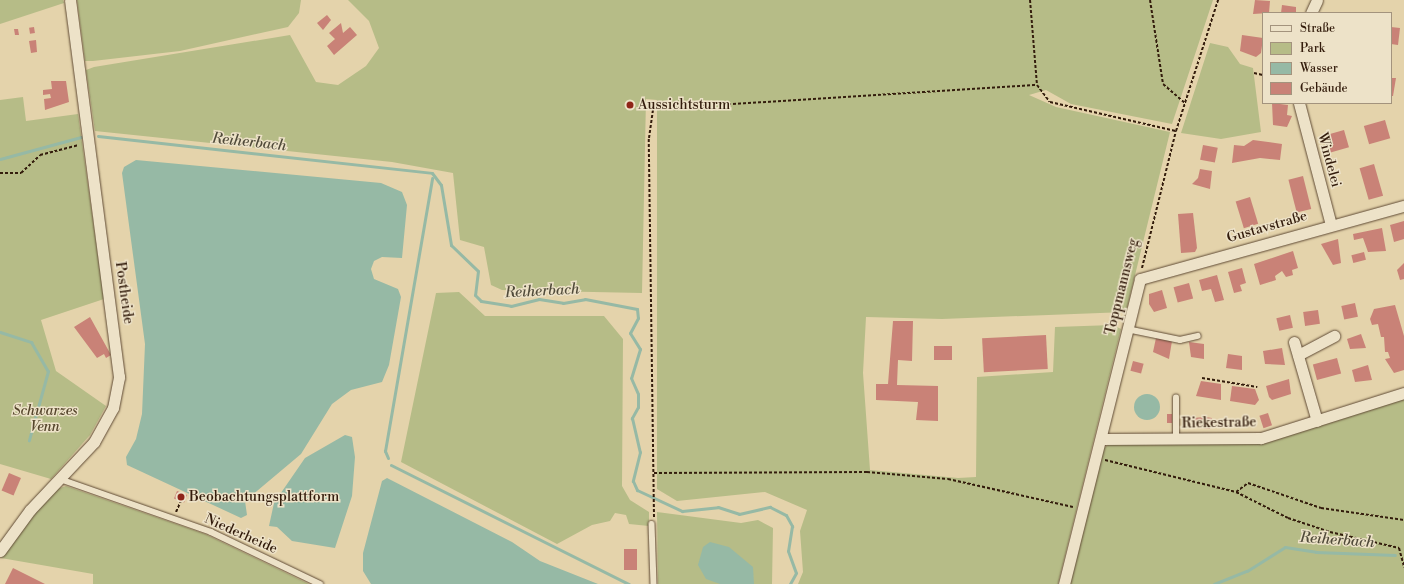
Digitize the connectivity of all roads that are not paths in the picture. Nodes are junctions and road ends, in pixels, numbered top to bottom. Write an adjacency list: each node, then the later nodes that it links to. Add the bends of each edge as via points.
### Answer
1 (70, 0): 18 (street, Postheide, via 119,377 113,408 103,428)
2 (1317, 0): 3 (street)
3 (1311, 12)
4 (1299, 104): 6 (street, Windelei)
5 (1404, 206): 6 (street, Gustavstraße)
6 (1331, 225): 7 (street, Gustavstraße)
7 (1140, 279): 8 (street, Toppmannsweg)
8 (1127, 329): 9 (lane, via 1180,340); 16 (street, Toppmannsweg)
9 (1198, 336)
10 (1334, 336): 12 (street)
11 (1294, 342): 12 (street)
12 (1298, 355): 15 (street)
13 (1404, 393): 15 (street, Riekestraße)
14 (1176, 398): 17 (lane)
15 (1316, 421): 17 (street, Riekestraße, via 1261,438)
16 (1101, 439): 17 (street, Riekestraße); 23 (street, Toppmannsweg)
17 (1176, 439)
18 (60, 479): 20 (street, Postheide, via 20,522); 21 (lane, Niederheide, via 211,532)
19 (652, 524): 22 (lane)
20 (0, 551)
21 (320, 584)
22 (654, 584)
23 (1064, 584)

